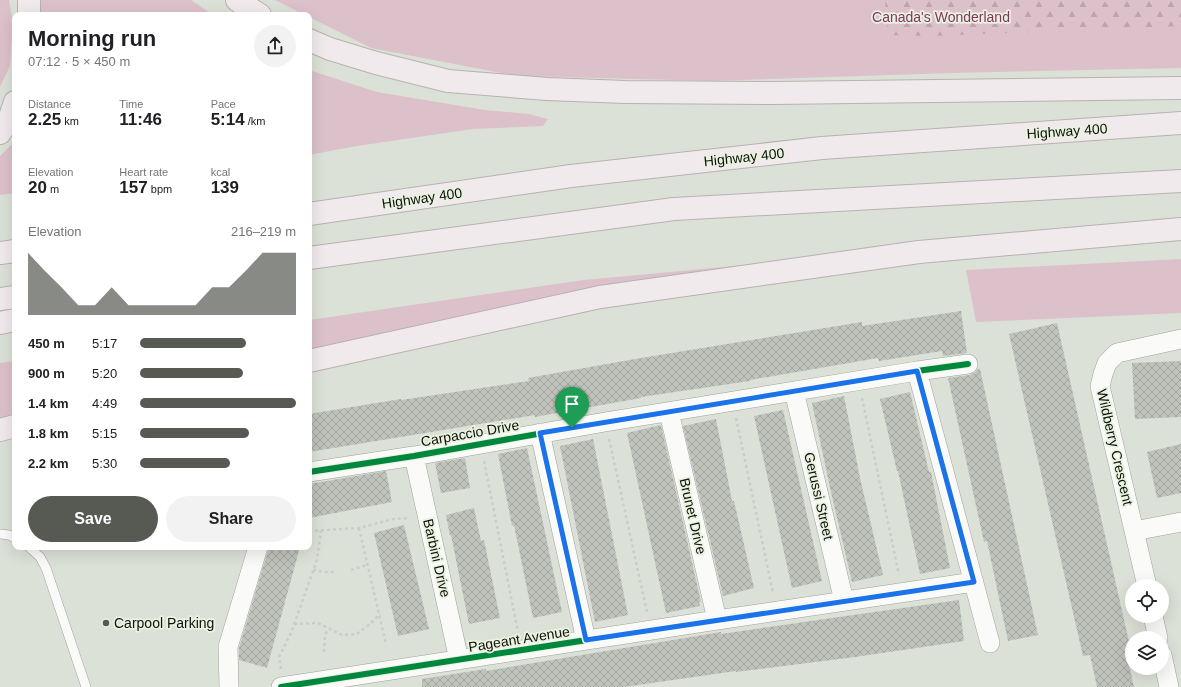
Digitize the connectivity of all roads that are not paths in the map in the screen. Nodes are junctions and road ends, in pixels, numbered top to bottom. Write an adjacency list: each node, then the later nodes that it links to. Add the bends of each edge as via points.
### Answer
1 (29, 0): 3 (highway)
2 (236, 0): 4 (highway)
3 (29, 12)
4 (255, 12)
5 (312, 41): 6 (highway, via 376,63 448,81 547,89 774,93)
6 (1181, 88)
7 (12, 111): 9 (highway)
8 (1181, 123): 11 (highway, Highway 400, via 822,148 571,176)
9 (0, 133)
10 (1181, 181): 15 (highway, via 674,208)
11 (312, 214)
12 (1181, 229): 21 (highway, via 920,252 600,297)
13 (12, 251): 14 (highway)
14 (0, 253)
15 (312, 258)
16 (12, 297): 17 (highway)
17 (0, 299)
18 (12, 321): 19 (highway)
19 (0, 323)
20 (1181, 339): 32 (street, Wildberry Crescent, via 1117,353 1107,363 1100,386)
21 (312, 360)
22 (968, 364): 23 (street, Carpaccio Drive)
23 (917, 371): 24 (street, Carpaccio Drive); 38 (street)
24 (794, 392): 25 (street, Carpaccio Drive); 39 (street, Gerussi Street)
25 (669, 412): 28 (street, Carpaccio Drive); 40 (street, Brunet Drive)
26 (12, 427): 27 (highway)
27 (0, 430)
28 (540, 433): 29 (street, Carpaccio Drive); 41 (street)
29 (414, 456): 30 (street, Carpaccio Drive); 43 (street, Barbini Drive)
30 (312, 472)
31 (1181, 522): 32 (street)
32 (1134, 531): 37 (street, Wildberry Crescent)
33 (0, 534): 34 (lane)
34 (12, 536)
35 (32, 550): 45 (lane, via 46,568)
36 (257, 550): 46 (street, via 228,647)
37 (1144, 579)
38 (974, 582): 39 (street, Pageant Avenue); 42 (street)
39 (844, 601): 40 (street, Pageant Avenue)
40 (717, 620): 41 (street, Pageant Avenue)
41 (586, 640): 43 (street, Pageant Avenue)
42 (990, 642)
43 (459, 660): 47 (street, Pageant Avenue)
44 (1166, 675): 48 (street)
45 (86, 687)
46 (229, 687)
47 (282, 687)
48 (1169, 687)

